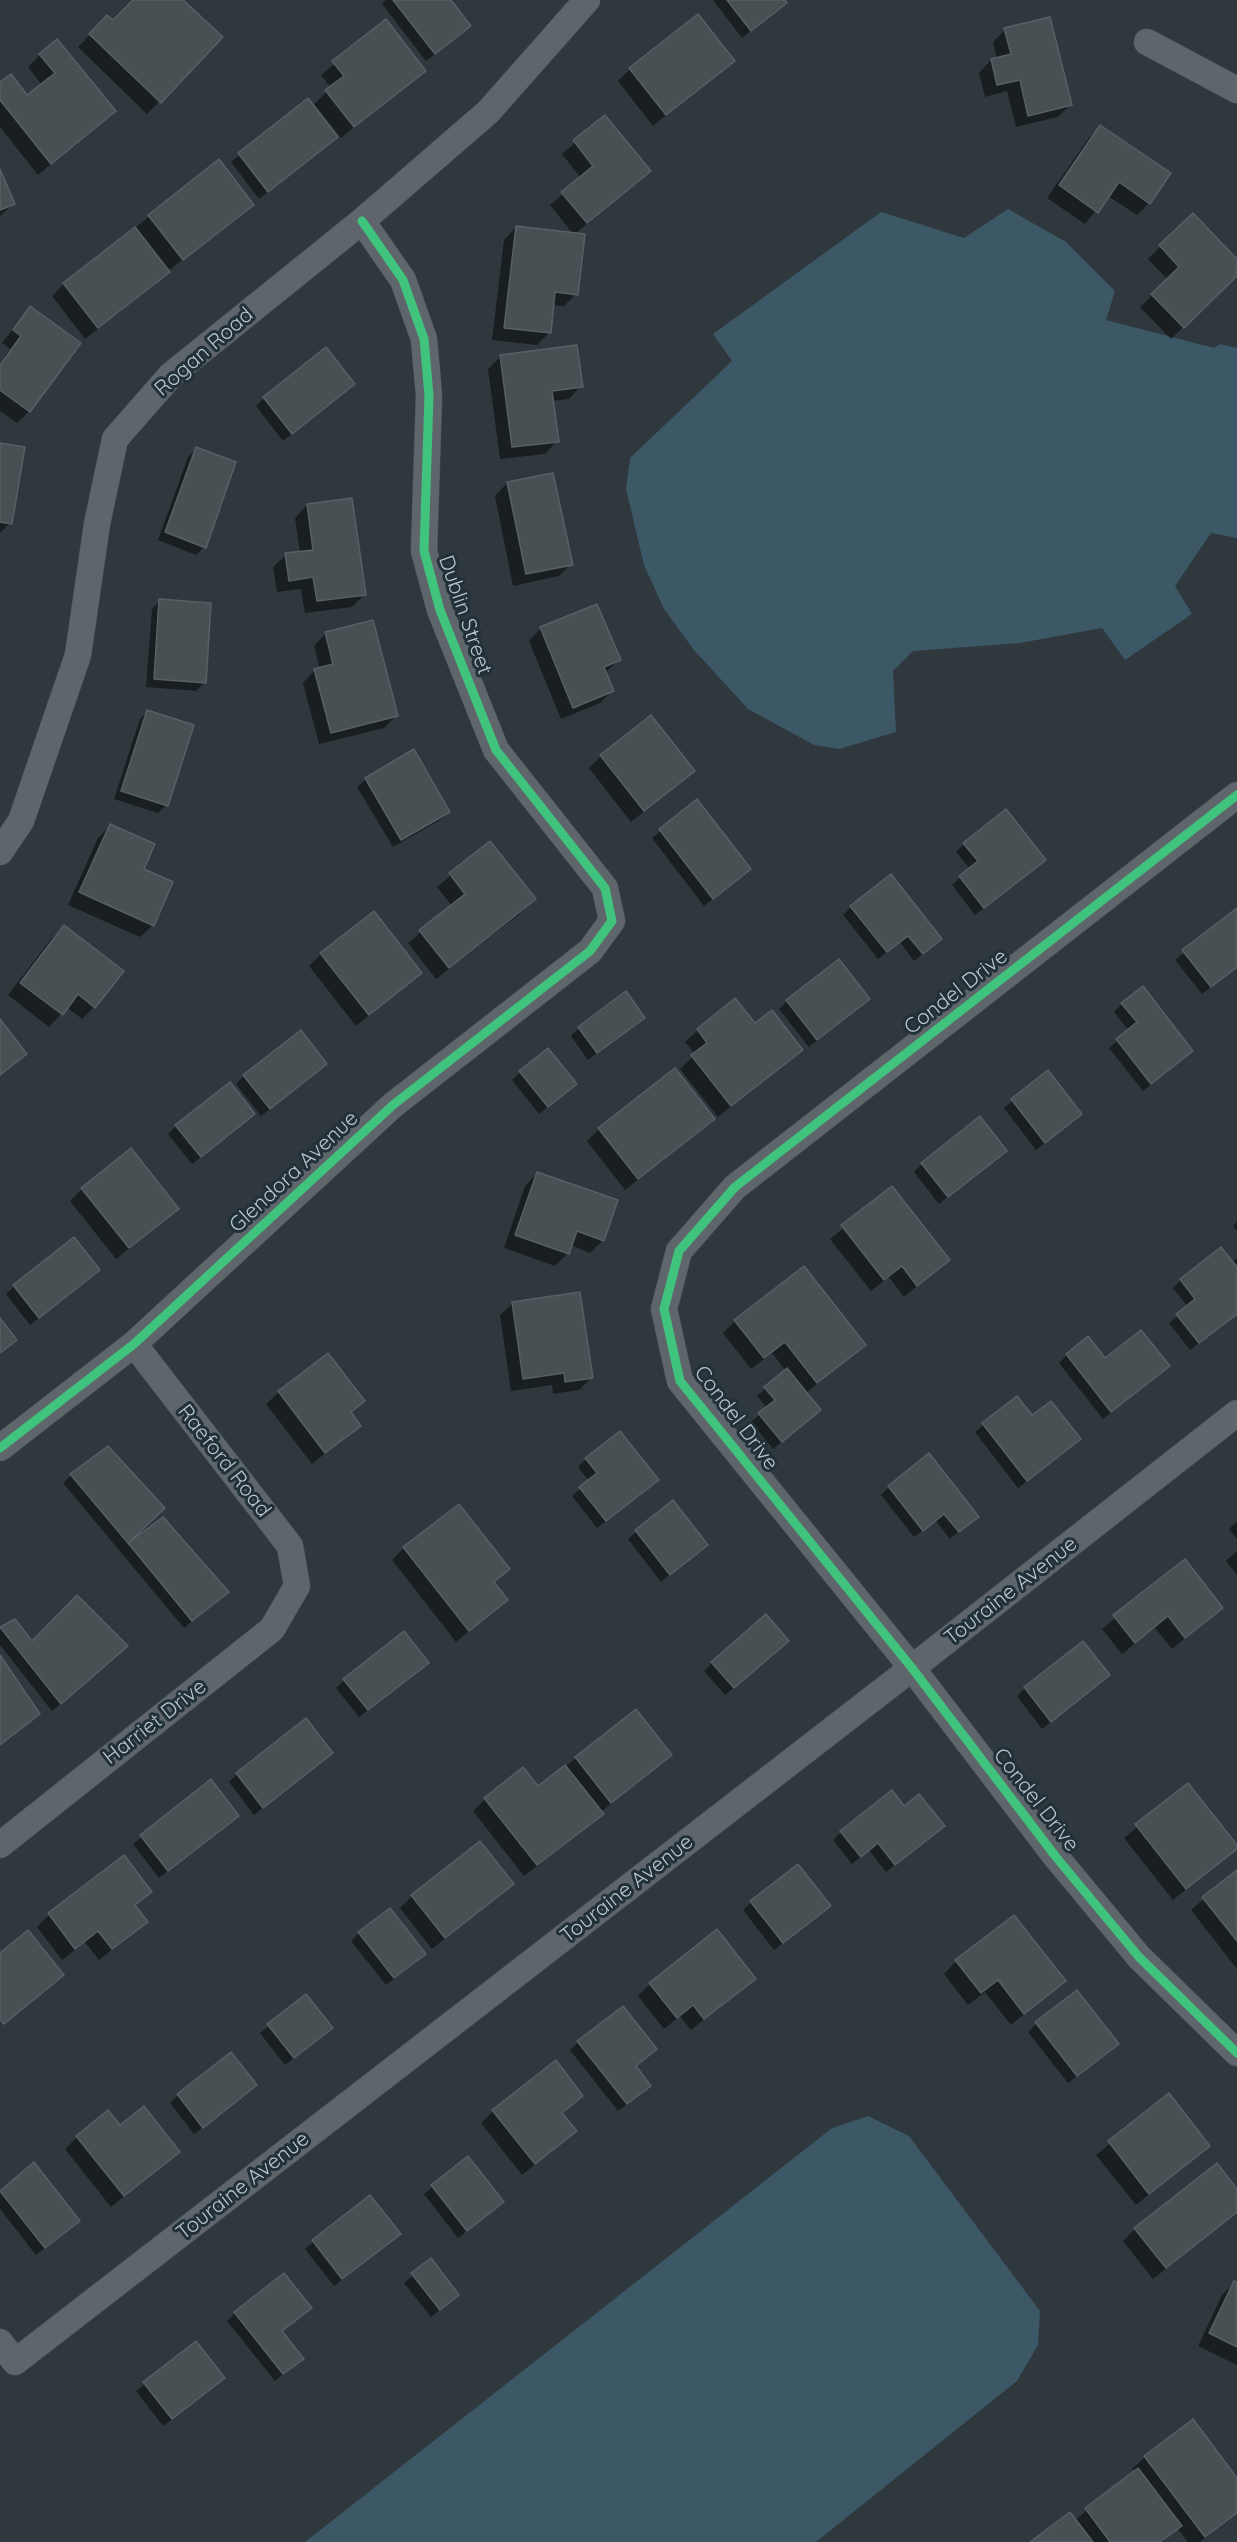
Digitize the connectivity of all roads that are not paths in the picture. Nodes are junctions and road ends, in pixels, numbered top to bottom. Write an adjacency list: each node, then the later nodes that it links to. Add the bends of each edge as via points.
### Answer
1 (587, 0): 4 (street, Rogan Road, via 488,112)
2 (1147, 42): 3 (street)
3 (1237, 90)
4 (362, 221): 6 (street, Rogan Road, via 171,375 115,439 97,524 78,655 21,821); 7 (street, Dublin Street, via 403,280 424,339 429,396 424,551 440,610 496,750 605,888)
5 (1237, 795): 12 (street, Condel Drive, via 735,1187 679,1251 664,1309 680,1382)
6 (0, 852)
7 (612, 921): 8 (street, Glendora Avenue, via 590,951 393,1105)
8 (134, 1344): 10 (street, Glendora Avenue); 11 (street, Raeford Road, via 290,1546)
9 (1237, 1413): 12 (street, Touraine Avenue)
10 (0, 1449)
11 (297, 1586): 13 (street, Harriet Drive, via 272,1629)
12 (912, 1668): 14 (street, Condel Drive, via 1056,1857 1139,1957); 15 (street, Touraine Avenue)
13 (0, 1845)
14 (1237, 2053)
15 (7, 2352)

